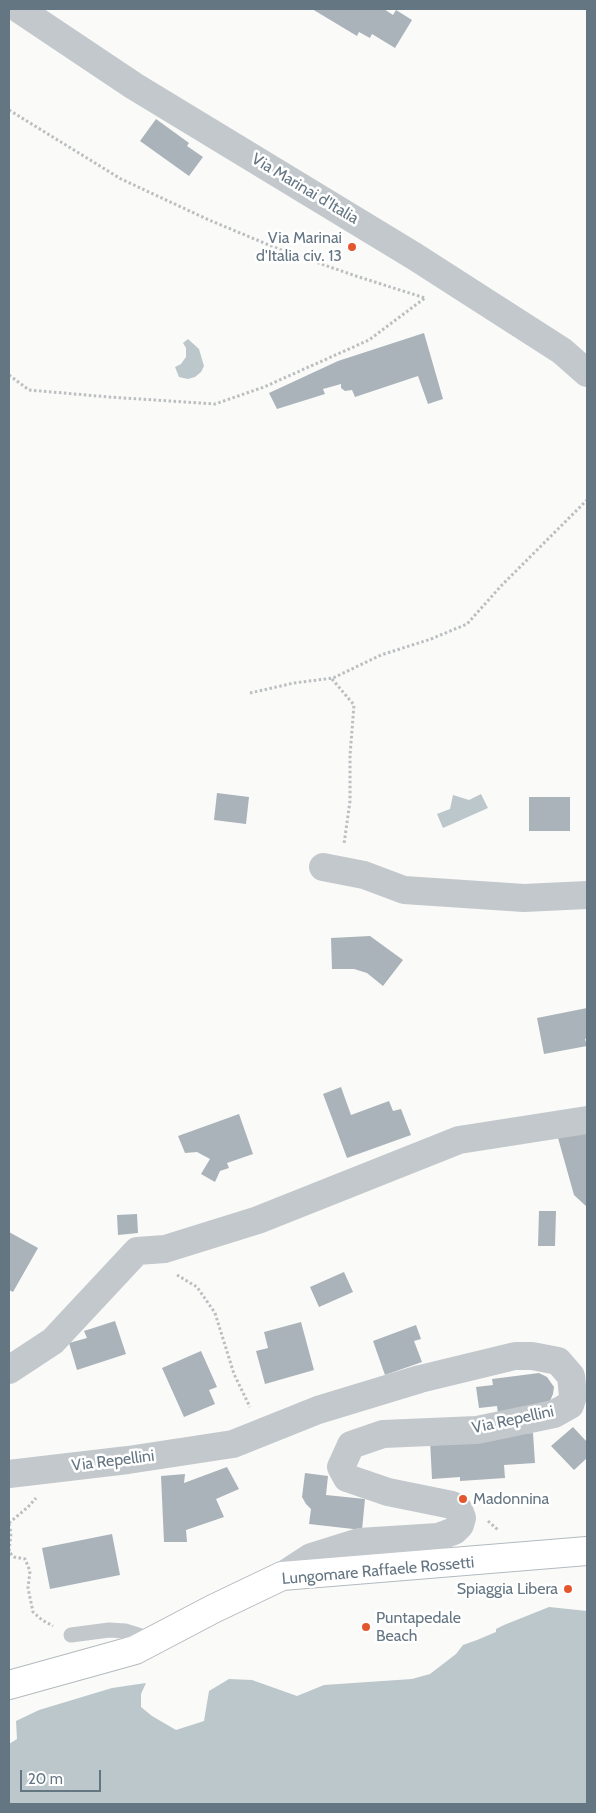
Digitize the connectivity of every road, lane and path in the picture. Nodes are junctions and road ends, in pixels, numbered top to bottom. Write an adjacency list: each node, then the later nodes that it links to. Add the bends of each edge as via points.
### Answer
1 (19, 9): 3 (street, Via Marinai d'Italia, via 134,86 447,277 562,351)
2 (9, 110): 4 (path, via 121,179 209,220 280,250 425,298 368,340 264,387 215,404 29,390)
3 (587, 373)
4 (9, 375)
5 (587, 500): 6 (path, via 467,624 381,656)
6 (332, 679): 7 (path); 8 (path, via 354,706 350,801)
7 (250, 693)
8 (332, 869): 9 (street, via 364,875 404,890 524,898)
9 (587, 895)
10 (587, 1120): 11 (street, via 459,1140 258,1220)
11 (165, 1249): 12 (street, via 137,1251 53,1340); 13 (path, via 168,1265 179,1277 197,1287 215,1313 234,1374)
12 (9, 1370)
13 (262, 1432): 14 (street, Via Repellini, via 233,1444); 17 (street, Via Repellini, via 318,1410 420,1378 515,1356 558,1361 571,1376 573,1396 570,1404 554,1414 477,1430 383,1434 351,1445 341,1467 347,1478 388,1492 452,1505 459,1510 460,1526 454,1532 438,1537 359,1542 311,1557)
14 (9, 1474)
15 (9, 1524): 18 (path, via 9,1552 25,1559 30,1572 28,1588 33,1612)
16 (587, 1552): 17 (main road, Lungomare Raffaele Rossetti)
17 (282, 1576): 19 (main road, Lungomare Raffaele Rossetti)
18 (71, 1635): 19 (lane, via 125,1630)
19 (154, 1640): 20 (main road, Lungomare Raffaele Rossetti, via 135,1650)
20 (9, 1685)

